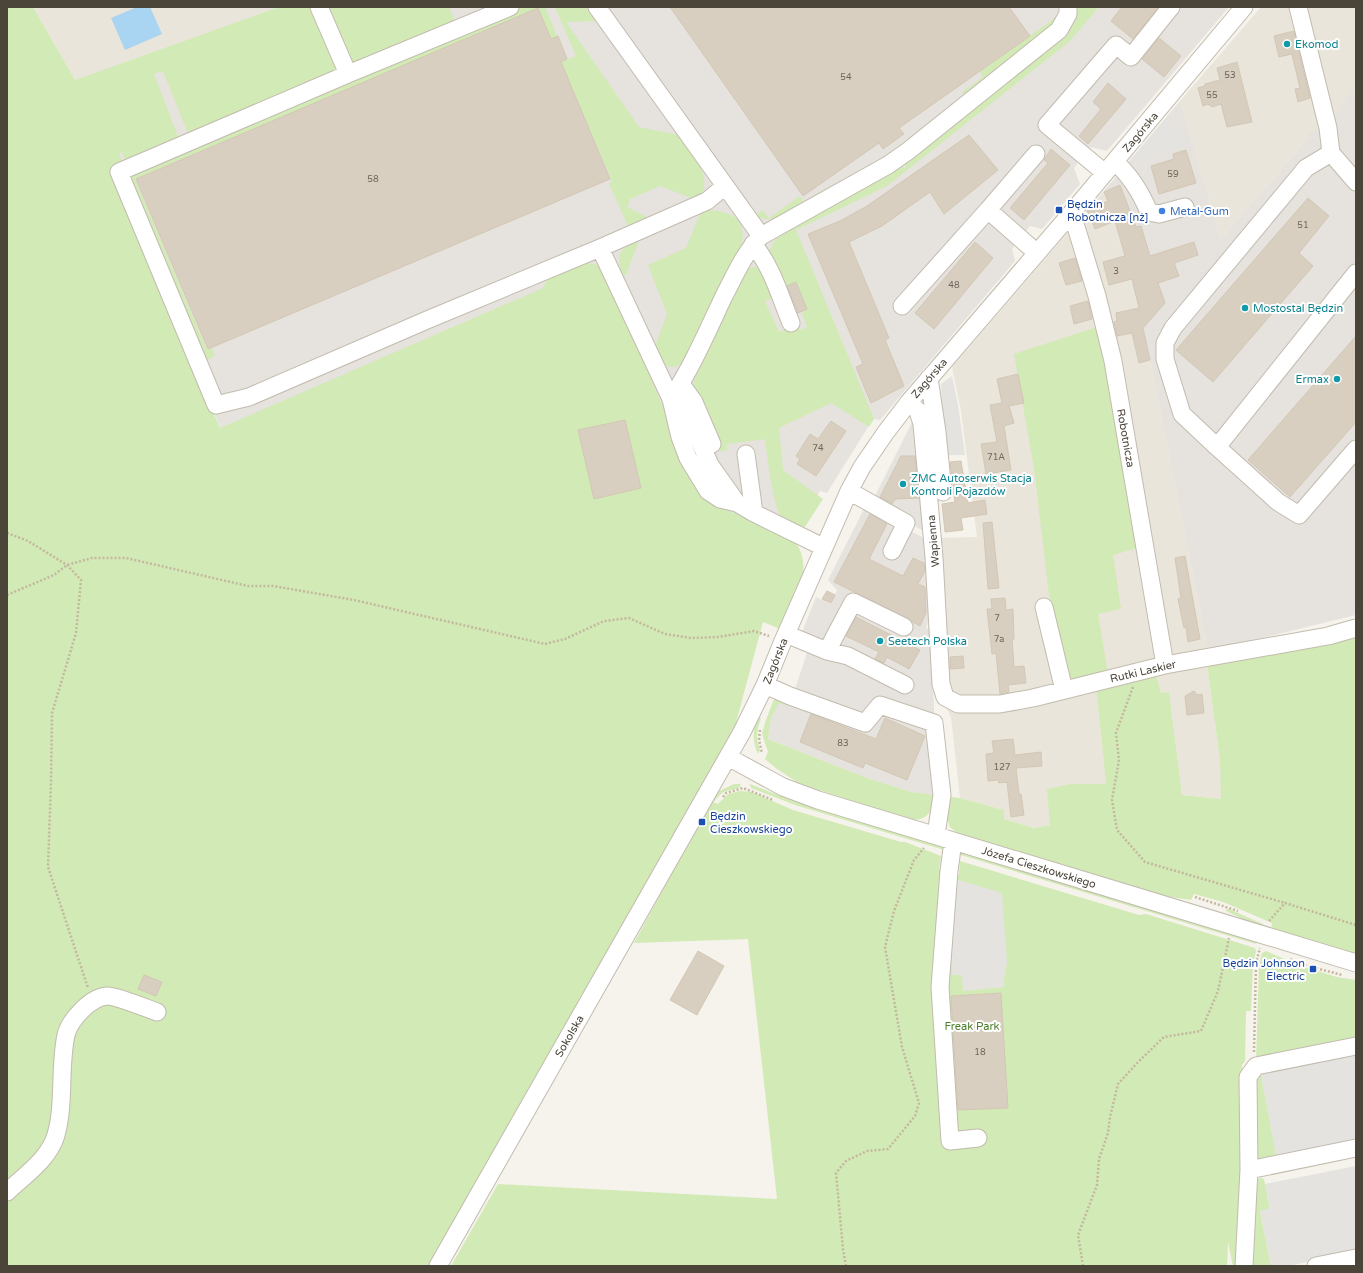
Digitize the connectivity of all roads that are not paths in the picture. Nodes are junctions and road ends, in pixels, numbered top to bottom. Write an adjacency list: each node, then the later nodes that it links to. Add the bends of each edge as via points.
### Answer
1 (319, 7): 8 (street)
2 (510, 7): 8 (street)
3 (597, 7): 13 (street)
4 (1068, 7): 17 (street, via 1068,14 1058,30 908,151)
5 (1171, 7): 11 (street, via 1131,57 1116,44 1048,125)
6 (1244, 7): 11 (street, Zagórska)
7 (1298, 7): 9 (street, via 1328,128)
8 (348, 74): 18 (street, via 119,172 216,405 249,397)
9 (1331, 153): 12 (street); 27 (street, via 1306,168 1173,328 1165,343 1165,359 1182,414)
10 (1036, 154): 15 (street)
11 (1110, 168): 14 (street, via 1128,174 1149,212 1159,214); 16 (street, Zagórska)
12 (1356, 182)
13 (725, 186): 17 (street); 18 (street, via 707,201)
14 (1186, 207)
15 (988, 210): 19 (street); 21 (street)
16 (1068, 217): 19 (street, Zagórska); 41 (street, Robotnicza, via 1078,230 1113,361)
17 (757, 240): 22 (street); 24 (street, via 734,275)
18 (600, 248): 25 (street)
19 (1037, 253): 23 (street, Zagórska)
20 (1356, 273): 27 (street)
21 (902, 306)
22 (791, 323)
23 (929, 378): 26 (street, Zagórska); 31 (street)
24 (681, 384): 25 (street); 32 (street, via 694,402)
25 (672, 399): 32 (street, via 698,437 710,465)
26 (909, 402): 30 (street, Zagórska, via 866,461); 42 (street, Wapienna, via 918,411 922,424 934,556)
27 (1217, 446): 28 (street, via 1278,502 1298,515)
28 (1356, 449)
29 (746, 454): 33 (street)
30 (849, 491): 34 (street, Zagórska); 35 (street, via 906,523)
31 (943, 492)
32 (736, 503): 33 (street)
33 (754, 514): 34 (street)
34 (823, 547): 39 (street, Zagórska)
35 (892, 551)
36 (1044, 607): 45 (street)
37 (904, 628): 40 (street, via 853,602)
38 (1356, 628): 41 (street, Rutki Laskier, via 1328,636)
39 (784, 638): 40 (street); 43 (street, Zagórska)
40 (827, 651): 44 (street, via 848,656)
41 (1166, 665): 45 (street, Rutki Laskier)
42 (941, 684): 45 (street, Rutki Laskier, via 945,697 958,704 1000,704)
43 (766, 685): 46 (street, Zagórska); 48 (street, via 865,723 880,705 934,723 942,795)
44 (904, 685)
45 (1064, 690)
46 (728, 757): 47 (street, Zagórska); 48 (street, Józefa Cieszkowskiego, via 783,787)
47 (701, 806): 58 (street, Sokolska)
48 (931, 841): 49 (street, Józefa Cieszkowskiego)
49 (954, 841): 50 (street, Józefa Cieszkowskiego); 53 (street, via 949,871 940,987 950,1141)
50 (1356, 963)
51 (157, 1012): 56 (street, via 110,996 100,997 88,1004 75,1019 66,1034 56,1136 46,1155)
52 (1356, 1046): 55 (street, via 1256,1066 1248,1077)
53 (978, 1138)
54 (1356, 1148): 55 (street)
55 (1249, 1170): 59 (street)
56 (7, 1192)
57 (1356, 1258): 60 (street)
58 (438, 1266)
59 (1244, 1266)
60 (1316, 1266)

